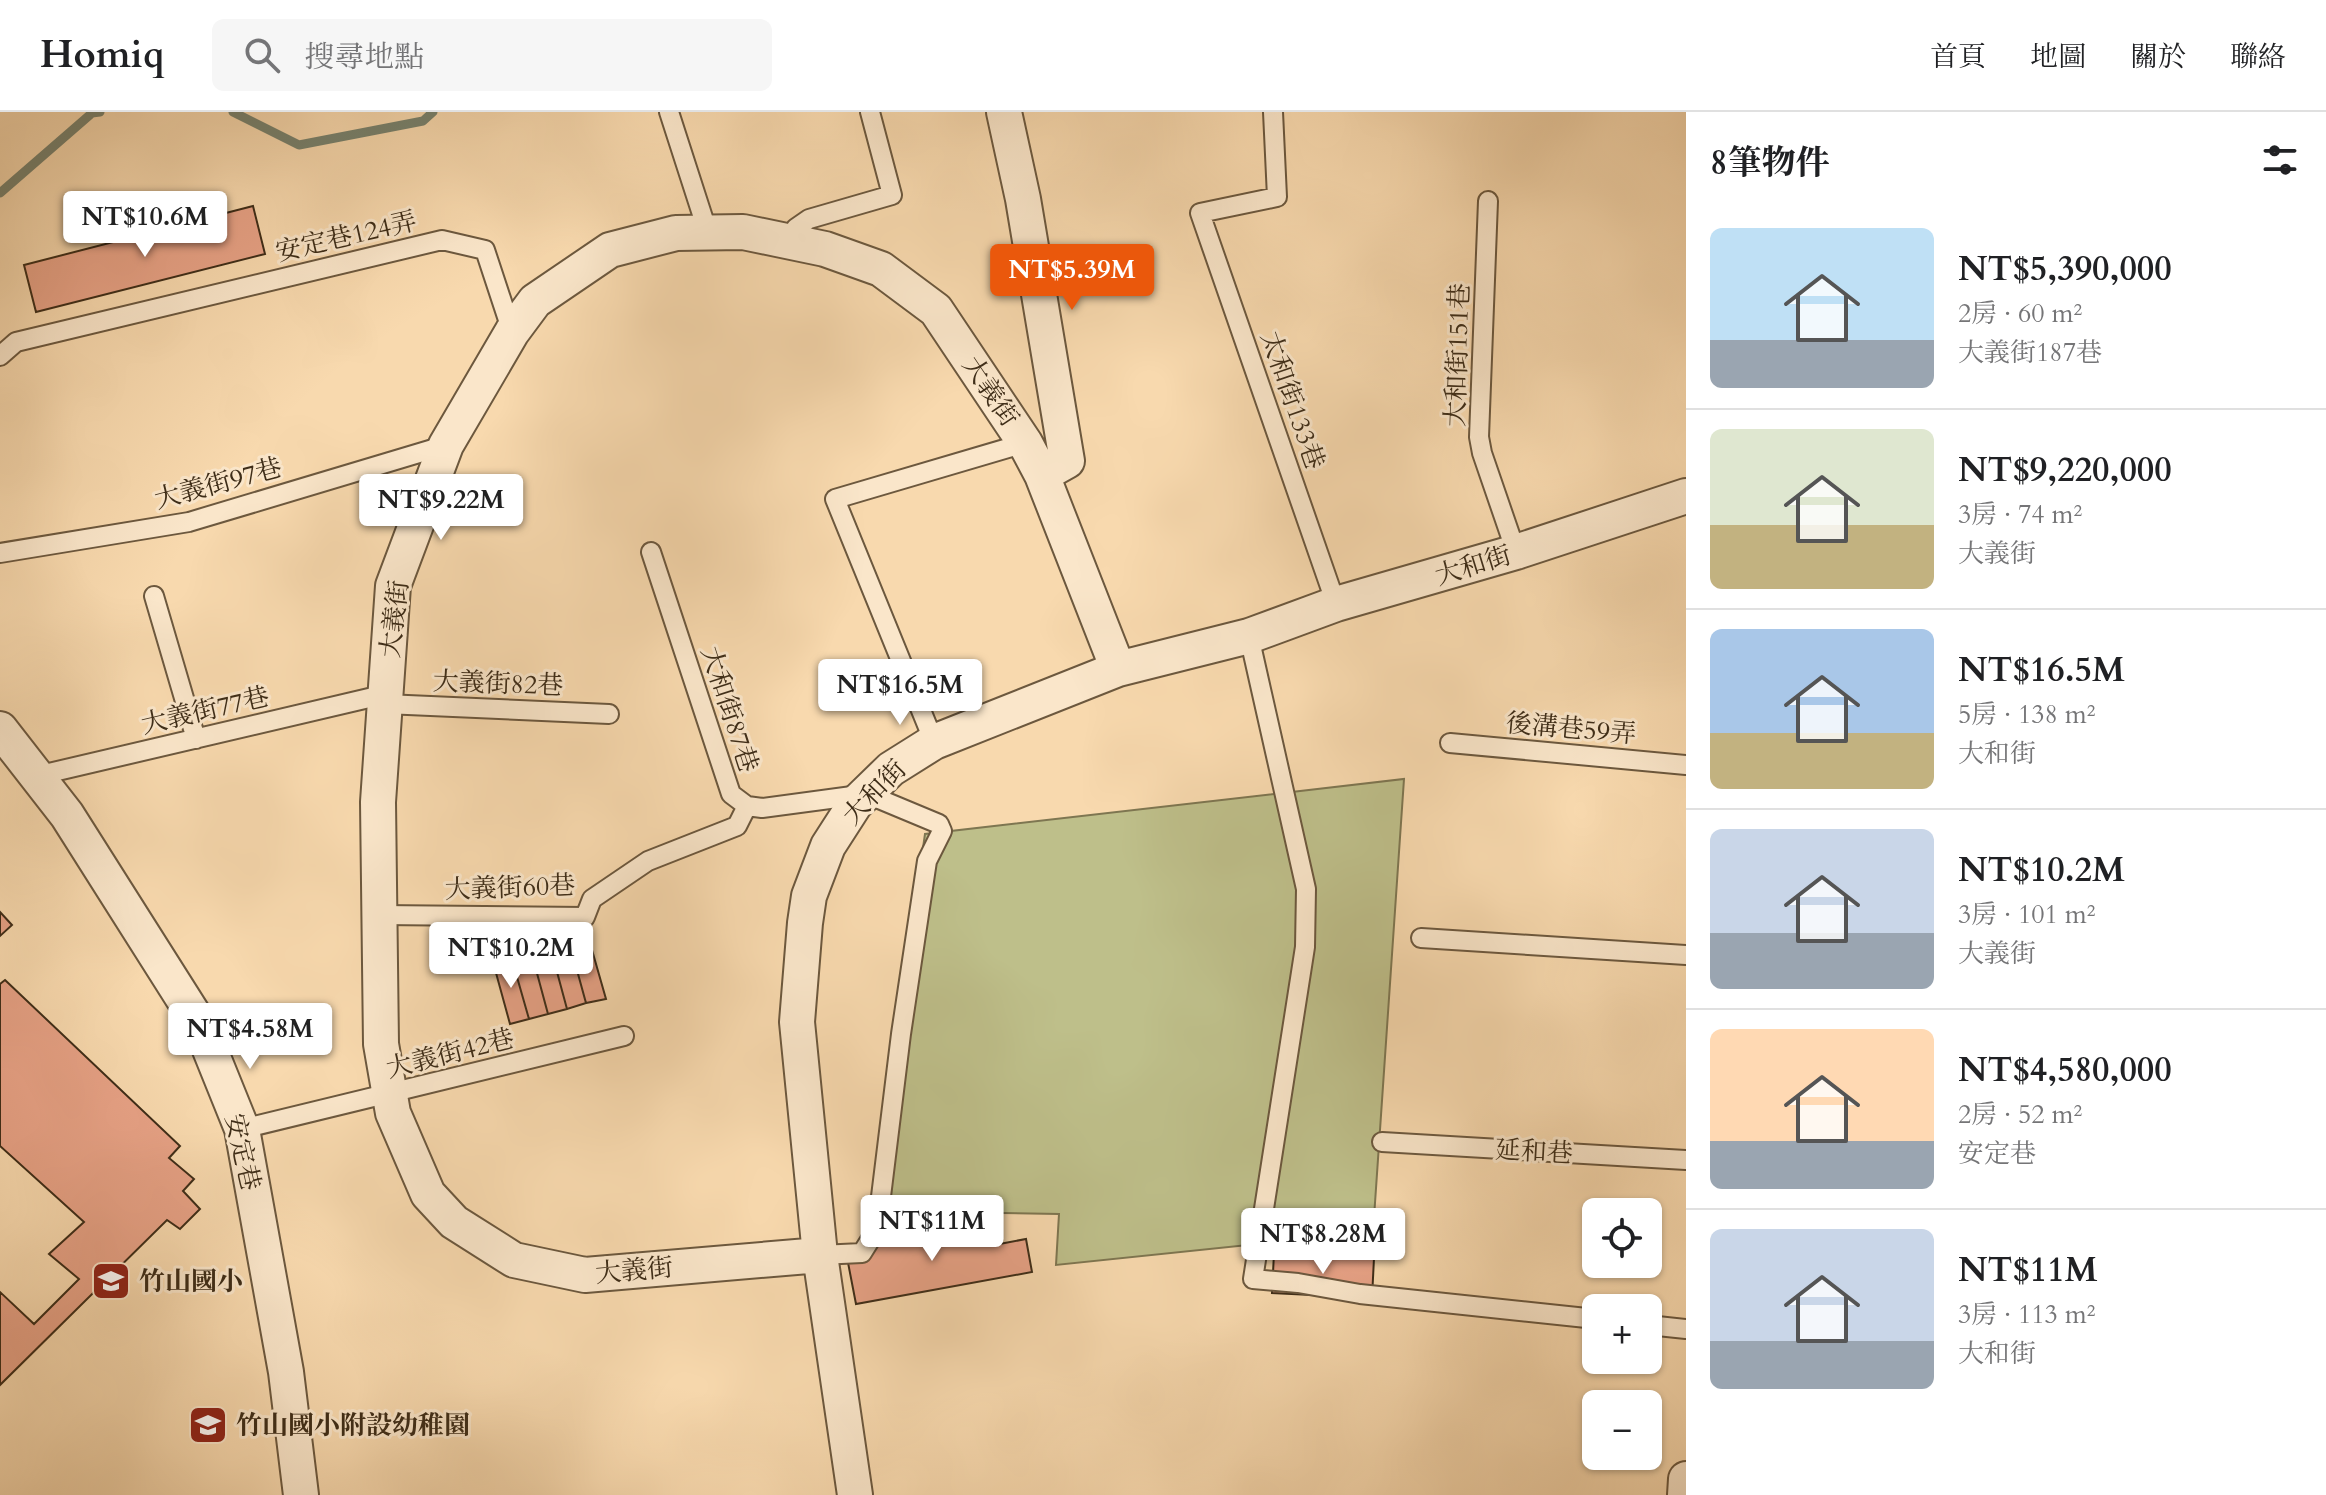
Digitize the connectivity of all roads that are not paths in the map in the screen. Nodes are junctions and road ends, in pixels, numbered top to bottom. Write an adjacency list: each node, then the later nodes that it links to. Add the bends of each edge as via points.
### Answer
1 (669, 112): 6 (lane)
2 (870, 112): 7 (lane, via 892,195 809,219 796,228)
3 (1004, 112): 12 (street, via 1067,461)
4 (1273, 112): 18 (lane, 太和街133巷, via 1277,197 1200,213)
5 (1488, 201): 15 (lane, 大和街151巷, via 1479,437)
6 (708, 233): 7 (street, 大義街, via 743,232); 8 (street, 大義街, via 676,233 610,250 535,301)
7 (796, 243): 10 (street, 大義街, via 881,269 936,310)
8 (512, 332): 9 (lane, 安定巷124弄, via 485,250 442,240 16,342); 11 (street, 大義街)
9 (0, 356)
10 (1025, 443): 12 (street, 大義街); 25 (lane, via 835,499)
11 (446, 445): 16 (lane, 大義街97巷, via 189,522); 21 (street, 大義街, via 393,586)
12 (1042, 475): 20 (street, 大義街)
13 (1686, 496): 15 (street, 大和街)
14 (651, 552): 30 (lane, 大和街87巷, via 731,794)
15 (1516, 552): 18 (street, 大和街)
16 (0, 553)
17 (154, 596): 24 (lane)
18 (1336, 604): 19 (street, 大和街)
19 (1249, 636): 20 (street, 大和街); 40 (lane, via 1306,889 1305,947 1253,1279)
20 (1118, 669): 25 (street, 大和街)
21 (385, 699): 22 (lane, 大義街82巷); 24 (lane, 大義街77巷); 31 (street, 大義街, via 378,802)
22 (609, 714)
23 (0, 729): 28 (street, 安定巷)
24 (196, 739): 28 (lane, 大義街77巷)
25 (934, 742): 29 (street, 大和街, via 891,769)
26 (1450, 743): 27 (lane, 後溝巷59弄)
27 (1686, 765)
28 (36, 776): 36 (street, 安定巷, via 67,815 200,1025)
29 (867, 794): 30 (lane, 大和街87巷); 39 (street, 大和街, via 828,846 805,923 797,1022); 39 (lane, via 939,824 942,831 927,861 877,1229 862,1253)
30 (747, 806): 31 (lane, 大義街60巷, via 737,826 648,861 592,899 585,917)
31 (380, 915): 35 (street, 大義街, via 381,1044)
32 (1421, 938): 33 (lane)
33 (1686, 955)
34 (624, 1036): 35 (lane, 大義街42巷)
35 (390, 1095): 36 (lane, 大義街42巷); 39 (street, 大義街, via 428,1194 454,1222 514,1260 585,1275)
36 (242, 1129): 44 (street, 安定巷, via 286,1372)
37 (1382, 1142): 38 (lane, 延和巷)
38 (1686, 1160)
39 (820, 1255): 45 (street, 大和街)
40 (1582, 1318)
41 (1662, 1326): 42 (lane)
42 (1686, 1329)
43 (1686, 1479): 46 (street)
44 (301, 1495)
45 (855, 1495)
46 (1685, 1495)

